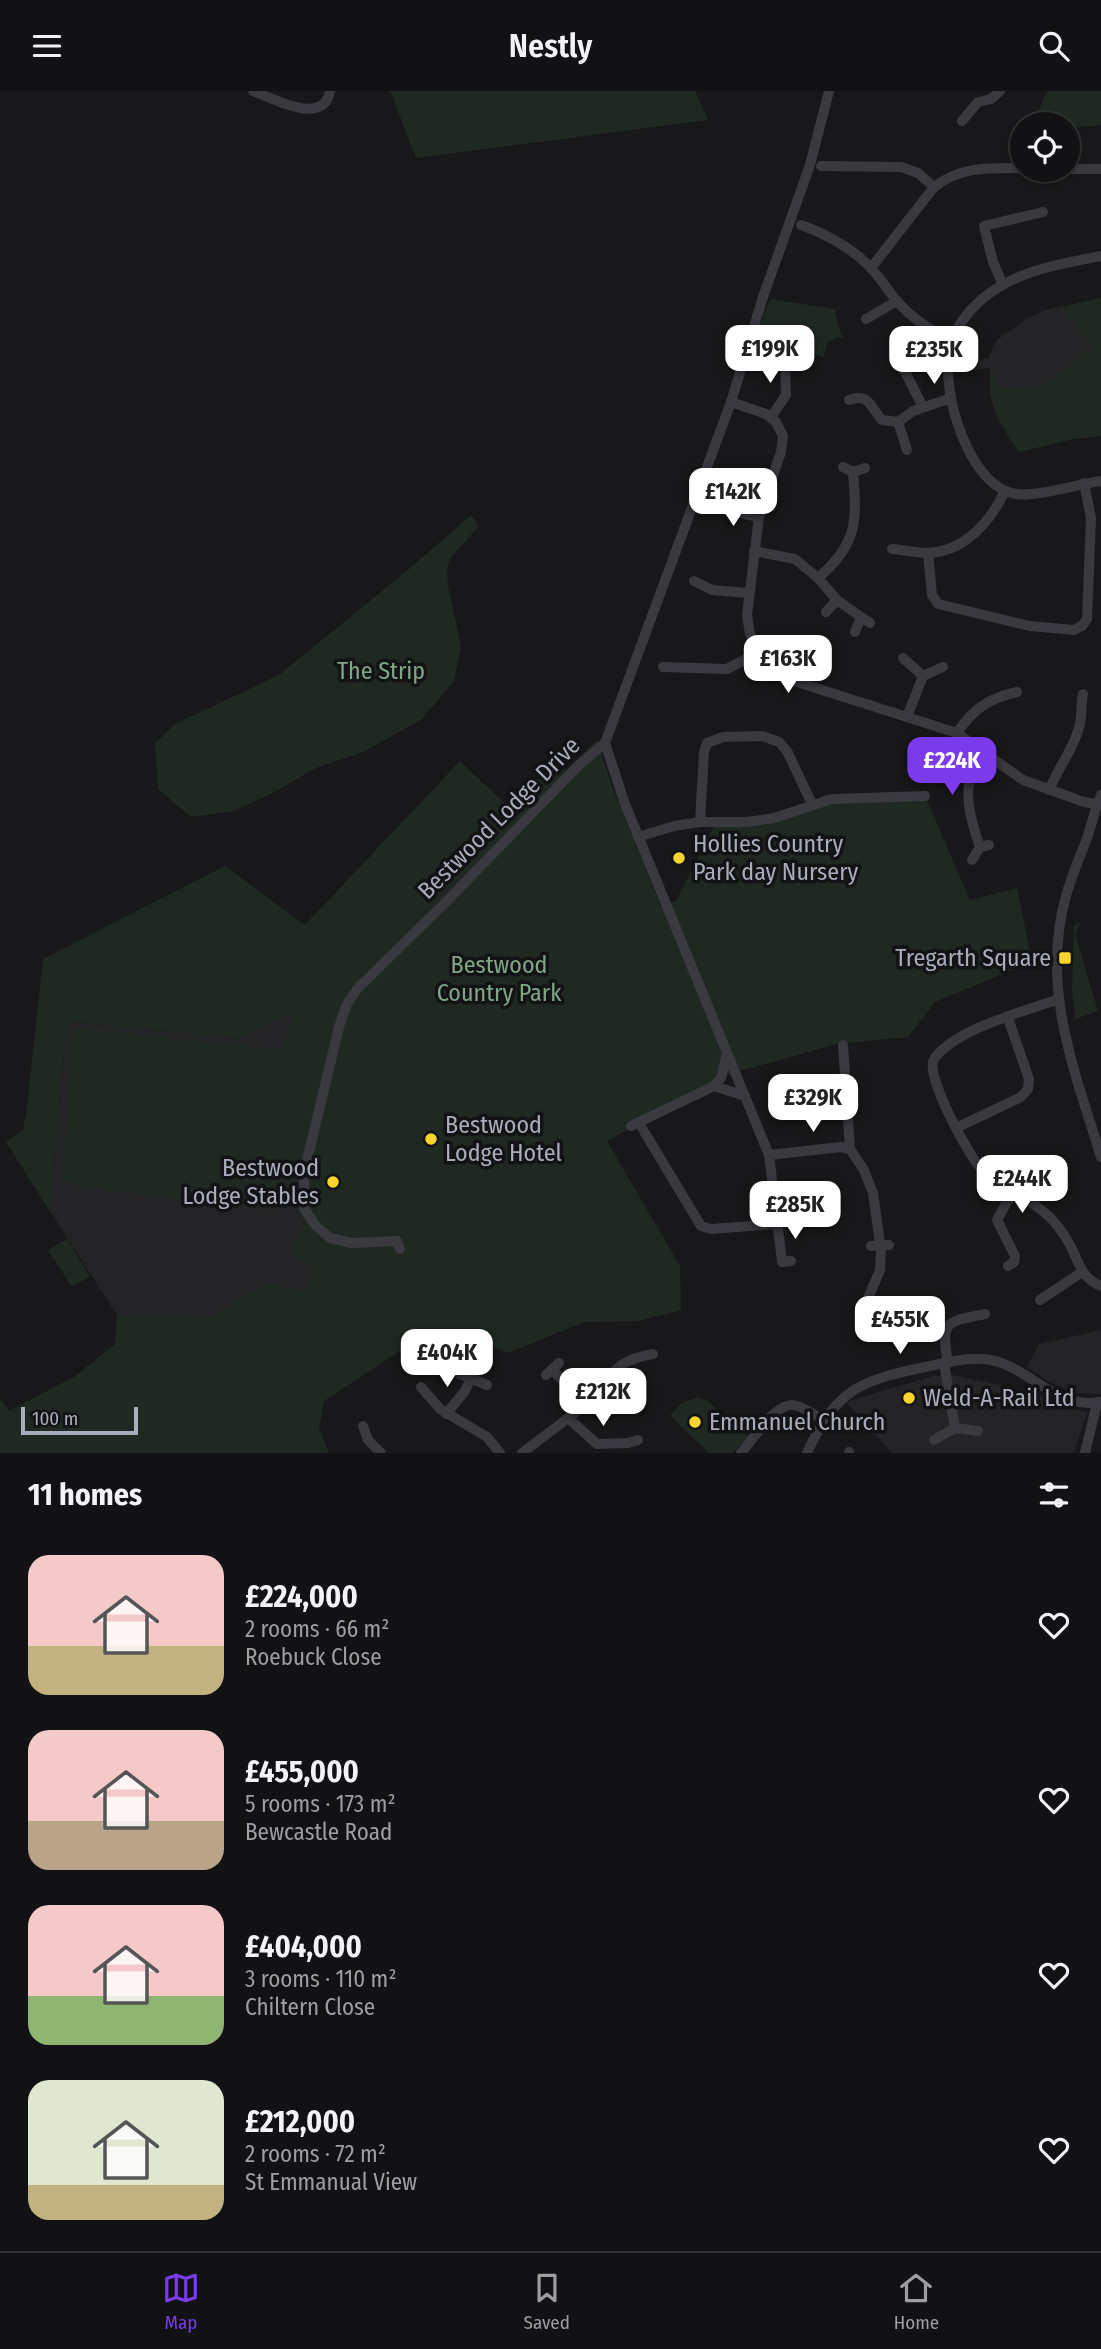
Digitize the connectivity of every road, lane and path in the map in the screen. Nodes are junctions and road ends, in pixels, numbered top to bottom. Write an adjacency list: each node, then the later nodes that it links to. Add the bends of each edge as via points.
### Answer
1 (253, 91): 2 (street, via 307,110 321,107)
2 (330, 91)
3 (829, 91): 23 (street, Bestwood Lodge Drive, via 810,165)
4 (1000, 91): 5 (street, via 978,102)
5 (962, 121)
6 (821, 166): 10 (street, via 901,167 918,173)
7 (1010, 168): 10 (street, via 969,169)
8 (1080, 169): 9 (street)
9 (1101, 169)
10 (934, 187): 14 (street)
11 (1043, 212): 15 (street, via 984,226)
12 (801, 225): 14 (street, via 832,238)
13 (1101, 256): 15 (street, via 1035,270)
14 (871, 268): 16 (street)
15 (1003, 285): 18 (street, via 972,309)
16 (897, 301): 17 (street); 18 (street, via 920,323)
17 (869, 313)
18 (952, 341): 22 (street, via 948,367)
19 (785, 356): 25 (street, via 781,373 786,395)
20 (900, 370): 24 (street)
21 (852, 384): 26 (street, via 853,398 872,404 882,420)
22 (951, 398): 24 (street); 31 (street, via 959,428 975,459)
23 (731, 402): 25 (street); 52 (street, Bestwood Lodge Drive)
24 (923, 407): 26 (street)
25 (771, 417): 33 (street, via 780,428 783,444)
26 (898, 422): 27 (street)
27 (907, 450)
28 (865, 468): 37 (street, via 848,469 857,513 851,548)
29 (1101, 481): 30 (street)
30 (1084, 483): 31 (street, via 1027,494); 36 (street, via 1091,518 1087,619 1082,626 1073,630 1030,626 939,604 932,595)
31 (1005, 491): 36 (street, via 979,531)
32 (720, 513): 33 (street)
33 (759, 517): 35 (street)
34 (892, 549): 36 (street)
35 (754, 551): 37 (street, via 795,559); 39 (street)
36 (928, 553)
37 (818, 578): 40 (street)
38 (694, 581): 39 (street, via 712,590)
39 (749, 593): 43 (street, via 750,634)
40 (837, 600): 41 (street); 42 (street, via 866,620)
41 (826, 612)
42 (855, 632)
43 (759, 652): 45 (street, via 727,669 685,672); 50 (street, via 797,682)
44 (903, 659): 47 (street)
45 (663, 667)
46 (943, 667): 47 (street)
47 (923, 676): 50 (street)
48 (1017, 692): 51 (street, via 994,692)
49 (1078, 701): 54 (street, via 1081,716)
50 (907, 717): 51 (street)
51 (957, 733): 53 (street)
52 (605, 743): 59 (street); 73 (street, Bestwood Lodge Drive, via 347,1004 309,1148 303,1205 314,1226 330,1238 352,1243 397,1241)
53 (988, 756): 54 (street); 60 (street, via 967,791 984,846)
54 (1049, 790): 56 (street)
55 (925, 796): 57 (street, via 847,798)
56 (1099, 800): 61 (street, via 1062,912)
57 (812, 804): 58 (street, via 774,818); 58 (street, via 779,742 762,736 723,737 707,743 704,752)
58 (700, 822): 59 (street)
59 (638, 837): 64 (street)
60 (972, 860)
61 (1059, 999): 62 (street); 70 (street, via 1064,1037)
62 (1008, 1018): 67 (street, via 1029,1079 1028,1089 1021,1097); 67 (street, via 962,1035 933,1061 932,1071)
63 (843, 1045): 68 (street)
64 (727, 1053): 65 (street); 66 (street)
65 (714, 1086): 66 (street); 72 (street, via 635,1125 701,1226)
66 (745, 1096): 69 (street)
67 (956, 1128): 71 (street, via 979,1167)
68 (850, 1149): 69 (street); 80 (street, via 873,1193 880,1245 880,1270 869,1296)
69 (769, 1155): 72 (street)
70 (1101, 1157)
71 (1013, 1191): 75 (street, via 997,1220 1015,1257); 76 (street, via 1057,1224)
72 (778, 1224): 74 (street, via 782,1262)
73 (400, 1249)
74 (791, 1261)
75 (1008, 1266)
76 (1082, 1272): 77 (street); 78 (street)
77 (1101, 1286)
78 (1040, 1300)
79 (978, 1312): 82 (street, via 946,1328)
80 (869, 1334)
81 (648, 1359): 87 (street, via 635,1357 617,1367)
82 (946, 1363): 86 (street, via 977,1359 1000,1363 1052,1394); 90 (street, via 864,1383); 91 (street)
83 (552, 1369): 87 (street)
84 (487, 1385): 88 (street, via 465,1376 464,1391)
85 (422, 1394): 88 (street)
86 (1099, 1403): 101 (street)
87 (584, 1405): 89 (street)
88 (446, 1414): 97 (street, via 482,1433)
89 (568, 1418): 95 (street, via 597,1444); 98 (street)
90 (823, 1420): 99 (street, via 794,1405 780,1407); 100 (street)
91 (955, 1428): 92 (street); 94 (street)
92 (978, 1431)
93 (362, 1434): 96 (street)
94 (934, 1440)
95 (631, 1445)
96 (381, 1453)
97 (500, 1453)
98 (522, 1453)
99 (741, 1453)
100 (807, 1453)
101 (1085, 1453)

